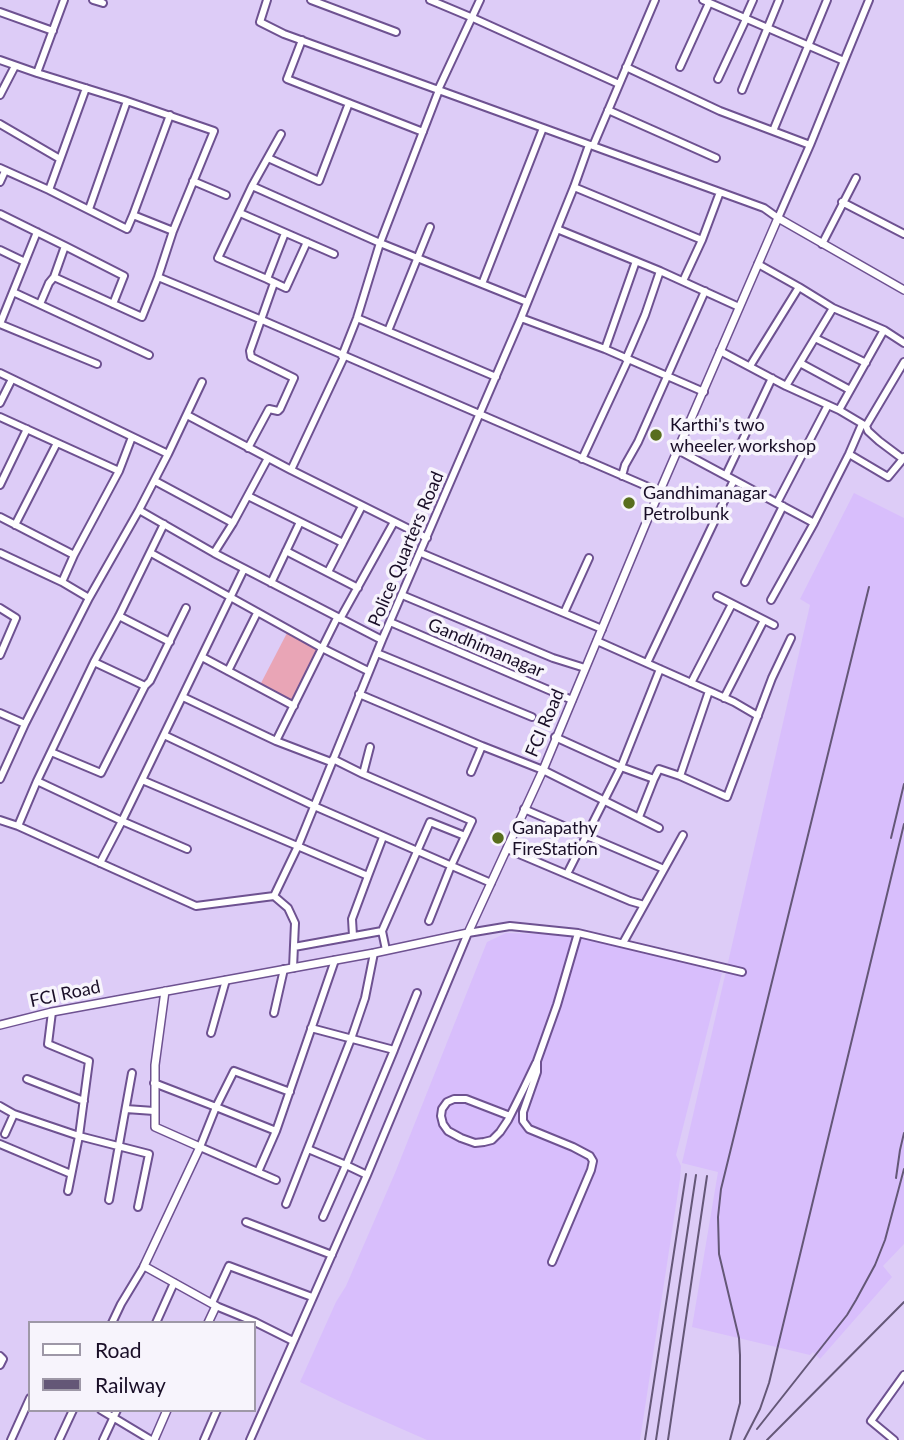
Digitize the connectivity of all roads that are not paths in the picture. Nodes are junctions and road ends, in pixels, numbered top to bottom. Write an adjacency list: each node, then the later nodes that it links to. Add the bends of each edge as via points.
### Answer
1 (64, 0): 18 (street)
2 (93, 0): 13 (street)
3 (267, 0): 20 (street, via 260,22)
4 (311, 0): 19 (street)
5 (429, 0): 15 (street)
6 (480, 0): 15 (street)
7 (655, 0): 25 (street, Police Quarters Road)
8 (753, 0): 16 (street)
9 (779, 0): 17 (street)
10 (827, 0): 21 (street)
11 (869, 0): 23 (street)
12 (706, 1): 16 (street); 26 (street)
13 (103, 3)
14 (0, 12): 18 (street)
15 (473, 18): 29 (street); 31 (street)
16 (746, 19): 17 (street); 28 (street)
17 (768, 29): 21 (street); 32 (street)
18 (53, 31): 27 (street)
19 (396, 32)
20 (302, 40): 31 (street); 35 (street, via 287,79)
21 (809, 46): 23 (street); 40 (street)
22 (0, 60): 24 (street)
23 (844, 61): 44 (street)
24 (15, 66): 27 (street); 33 (street)
25 (626, 67): 29 (street, Police Quarters Road); 40 (street)
26 (680, 68)
27 (37, 73): 30 (street)
28 (718, 79)
29 (618, 84): 36 (street, Police Quarters Road)
30 (86, 88): 34 (street); 47 (street)
31 (439, 90): 39 (street); 41 (street)
32 (742, 90)
33 (0, 95)
34 (127, 101): 37 (street); 58 (street)
35 (349, 103): 41 (street); 45 (street, via 318,181)
36 (608, 110): 43 (street, Police Quarters Road); 46 (street)
37 (170, 115): 50 (street, via 214,131); 61 (street)
38 (0, 124): 47 (street)
39 (543, 128): 43 (street); 85 (street)
40 (773, 131): 44 (street)
41 (423, 132): 71 (street)
42 (281, 134): 45 (street)
43 (591, 145): 53 (street, Police Quarters Road); 55 (street)
44 (810, 145): 62 (street)
45 (268, 158): 52 (street)
46 (716, 158)
47 (60, 159): 54 (street)
48 (3, 169): 51 (street); 54 (street)
49 (856, 178): 57 (street)
50 (193, 181): 56 (street); 65 (street)
51 (0, 182)
52 (252, 186): 59 (street); 71 (street)
53 (574, 187): 64 (street, Police Quarters Road); 69 (street)
54 (49, 190): 58 (street)
55 (720, 192): 62 (street); 69 (street)
56 (226, 195)
57 (842, 202): 68 (street); 72 (street)
58 (89, 209): 61 (street, via 127,229)
59 (240, 213): 67 (street); 83 (street, via 218,258)
60 (0, 215): 66 (street)
61 (133, 215): 65 (street)
62 (778, 218): 72 (street); 79 (street, FCI Road)
63 (430, 226): 76 (street)
64 (557, 229): 77 (street); 90 (street, Police Quarters Road)
65 (173, 231): 82 (street)
66 (37, 232): 73 (street); 78 (street)
67 (285, 233): 70 (street); 83 (street)
68 (904, 234)
69 (702, 240): 84 (street)
70 (307, 242): 75 (street); 83 (street, via 286,288)
71 (380, 243): 76 (street); 95 (street)
72 (822, 244): 87 (street)
73 (65, 246): 81 (street); 92 (street, via 124,276)
74 (0, 250): 78 (street)
75 (334, 254)
76 (417, 257): 85 (street); 100 (street)
77 (636, 261): 80 (street); 103 (street)
78 (25, 262): 89 (street)
79 (758, 264): 86 (street); 93 (street, FCI Road)
80 (660, 271): 84 (street); 107 (street)
81 (54, 277): 91 (street); 92 (street)
82 (158, 277): 92 (street, via 142,317); 97 (street)
83 (270, 281): 97 (street)
84 (683, 281): 88 (street)
85 (482, 284): 90 (street)
86 (799, 287): 94 (street); 112 (street)
87 (904, 290)
88 (705, 291): 93 (street); 115 (street)
89 (13, 292): 91 (street); 98 (street)
90 (527, 302): 96 (street, Police Quarters Road)
91 (40, 304): 105 (street)
92 (113, 304)
93 (739, 307): 104 (street, FCI Road)
94 (833, 308): 99 (street); 101 (street)
95 (357, 318): 100 (street); 106 (street)
96 (521, 318): 103 (street); 114 (street, Police Quarters Road)
97 (262, 320): 106 (street); 132 (street, via 251,357 294,377 280,409 269,409)
98 (0, 324): 111 (street)
99 (884, 330): 102 (street); 110 (street)
100 (388, 331): 114 (street)
101 (815, 338): 109 (street); 110 (street)
102 (904, 343)
103 (604, 349): 107 (street)
104 (720, 351): 112 (street); 121 (street, FCI Road)
105 (149, 355)
106 (343, 356): 126 (street); 139 (street)
107 (627, 360): 115 (street); 138 (street)
108 (904, 362): 128 (street)
109 (800, 363): 119 (street); 120 (street)
110 (866, 363): 120 (street)
111 (97, 365)
112 (750, 366): 116 (street)
113 (0, 373): 117 (street)
114 (495, 377): 126 (street, Police Quarters Road)
115 (667, 377): 121 (street); 142 (street)
116 (772, 378): 119 (street); 141 (street)
117 (12, 379): 122 (street); 130 (street)
118 (202, 382): 125 (street)
119 (786, 386): 123 (street)
120 (850, 390): 124 (street)
121 (704, 392): 133 (street, FCI Road)
122 (0, 403)
123 (828, 405): 124 (street); 148 (street)
124 (839, 410): 128 (street)
125 (187, 415): 132 (street); 134 (street)
126 (480, 415): 138 (street); 158 (street, Police Quarters Road)
127 (0, 417): 129 (street)
128 (864, 425): 135 (street); 137 (street)
129 (27, 429): 131 (street); 145 (street)
130 (132, 437): 134 (street); 140 (street)
131 (57, 443): 140 (street); 157 (street)
132 (248, 448): 136 (street)
133 (678, 450): 141 (street); 146 (street, FCI Road)
134 (168, 453): 144 (street)
135 (849, 454): 137 (street, via 888,477); 155 (street)
136 (268, 458): 139 (street); 147 (street)
137 (904, 458)
138 (582, 459): 142 (street)
139 (291, 470): 149 (street)
140 (119, 471): 165 (street)
141 (726, 475): 143 (street)
142 (622, 476): 146 (street)
143 (734, 480): 148 (street); 198 (street)
144 (155, 481): 150 (street); 154 (street)
145 (0, 485)
146 (660, 492): 188 (street, FCI Road)
147 (248, 496): 152 (street); 154 (street)
148 (780, 505): 155 (street); 170 (street)
149 (362, 506): 153 (street); 159 (street)
150 (139, 510): 156 (street, Police Quarters Road); 175 (street)
151 (0, 517): 157 (street)
152 (300, 522): 159 (street); 160 (street)
153 (394, 522): 158 (street); 172 (street)
154 (233, 523): 162 (street)
155 (814, 523): 177 (street)
156 (164, 524): 162 (street, Police Quarters Road); 164 (street)
157 (15, 525): 165 (street)
158 (427, 538): 163 (street, Police Quarters Road)
159 (343, 543): 168 (street)
160 (286, 551): 168 (street); 171 (street)
161 (0, 553): 169 (street)
162 (214, 553): 167 (street, Police Quarters Road)
163 (421, 553): 173 (street, Police Quarters Road); 182 (street)
164 (151, 554): 176 (street); 183 (street)
165 (74, 555): 169 (street)
166 (589, 558): 182 (street)
167 (244, 569): 171 (street, Police Quarters Road); 176 (street)
168 (328, 572): 172 (street)
169 (62, 582): 175 (street)
170 (745, 582)
171 (271, 583): 184 (street, Police Quarters Road)
172 (358, 588): 184 (street)
173 (402, 595): 186 (street, Police Quarters Road); 199 (street)
174 (717, 596): 178 (street)
175 (89, 598): 214 (street)
176 (230, 598): 181 (street); 196 (street)
177 (771, 600)
178 (732, 604): 185 (street); 203 (street)
179 (0, 608): 195 (street, via 16,618)
180 (186, 608): 192 (street)
181 (257, 612): 193 (street); 201 (street)
182 (564, 613): 188 (street)
183 (119, 617): 192 (street); 197 (street)
184 (339, 618): 190 (street, Police Quarters Road); 193 (street)
185 (764, 620): 187 (street); 208 (street)
186 (390, 622): 190 (street, Police Quarters Road); 209 (street, Gandhimanagar)
187 (774, 625)
188 (602, 629): 191 (street, FCI Road)
189 (791, 638): 212 (street)
190 (382, 640): 194 (street)
191 (597, 640): 198 (street); 199 (street, FCI Road)
192 (170, 642): 204 (street)
193 (322, 648): 202 (street); 210 (street)
194 (377, 653): 202 (street); 213 (street)
195 (0, 654)
196 (202, 657): 201 (street); 207 (street)
197 (94, 662): 204 (street); 220 (street)
198 (647, 663): 200 (street)
199 (586, 668): 209 (street, FCI Road)
200 (660, 669): 203 (street); 222 (street)
201 (228, 671): 210 (street)
202 (368, 671): 206 (street)
203 (691, 683): 205 (street)
204 (145, 686): 220 (street, via 101,773)
205 (709, 691): 208 (street); 226 (street)
206 (359, 694): 218 (street); 221 (street)
207 (183, 697): 215 (street); 217 (street)
208 (724, 698): 212 (street)
209 (572, 700): 216 (street, FCI Road)
210 (294, 706): 217 (street)
211 (0, 713): 214 (street)
212 (758, 716): 226 (street, via 727,797)
213 (532, 717)
214 (25, 724): 227 (street)
215 (164, 735): 229 (street); 232 (street)
216 (555, 737): 222 (street); 223 (street, FCI Road)
217 (276, 741): 221 (street)
218 (482, 746): 223 (street); 224 (street)
219 (370, 747): 225 (street)
220 (51, 752): 230 (street)
221 (332, 761): 225 (street); 232 (street)
222 (621, 766): 228 (street); 231 (street)
223 (543, 770): 231 (street); 233 (street, FCI Road)
224 (471, 772)
225 (363, 774): 240 (street, via 472,821)
226 (680, 776): 228 (street, via 659,769)
227 (0, 779)
228 (654, 779): 234 (street)
229 (142, 780): 236 (street); 243 (street)
230 (37, 781): 236 (street); 237 (street)
231 (604, 801): 234 (street); 241 (street)
232 (314, 806): 242 (street); 243 (street)
233 (524, 809): 241 (street); 245 (street, FCI Road)
234 (639, 817): 238 (street)
235 (0, 820): 237 (street)
236 (122, 821): 244 (street); 247 (street)
237 (18, 826): 247 (street)
238 (659, 828)
239 (683, 835): 249 (street)
240 (465, 836): 246 (street, via 430,822); 248 (street)
241 (586, 836): 249 (street); 250 (street)
242 (383, 837): 246 (street); 251 (street)
243 (298, 846): 251 (street); 253 (street)
244 (187, 849)
245 (507, 849): 250 (street); 252 (street, FCI Road)
246 (418, 852): 248 (street); 256 (street)
247 (100, 863): 253 (street, via 196,906)
248 (451, 866): 252 (street); 255 (street)
249 (664, 869): 254 (street)
250 (567, 874): 254 (street)
251 (368, 876): 259 (street, via 352,919)
252 (491, 883): 257 (street, FCI Road)
253 (274, 896): 261 (street, via 288,908 295,923)
254 (644, 905): 260 (street)
255 (429, 921)
256 (382, 931): 259 (street); 262 (street)
257 (468, 933): 258 (street, via 510,926); 262 (street, FCI Road); 299 (street)
258 (578, 933): 260 (street); 277 (street)
259 (353, 936): 261 (street)
260 (623, 943): 266 (street)
261 (294, 947): 265 (street)
262 (386, 950): 263 (street, FCI Road)
263 (374, 953): 264 (street, FCI Road); 275 (street)
264 (335, 960): 265 (street, FCI Road); 273 (street)
265 (288, 969): 267 (street, FCI Road); 271 (street)
266 (742, 972)
267 (226, 980): 268 (street, FCI Road); 274 (street)
268 (164, 991): 270 (street, FCI Road); 280 (street)
269 (417, 993): 276 (street)
270 (52, 1012): 272 (street, FCI Road); 282 (street, via 48,1044 89,1061)
271 (274, 1013)
272 (0, 1025)
273 (311, 1028): 275 (street); 281 (street)
274 (211, 1033)
275 (351, 1039): 276 (street); 295 (street)
276 (394, 1050): 296 (street)
277 (537, 1061): 288 (street); 308 (street, via 523,1112 525,1126 593,1161)
278 (132, 1073): 285 (street)
279 (27, 1079): 282 (street)
280 (154, 1083): 284 (street); 286 (street)
281 (290, 1092): 284 (street, via 234,1071); 289 (street)
282 (84, 1101): 291 (street)
283 (0, 1106): 287 (street)
284 (216, 1107): 289 (street); 294 (street)
285 (126, 1109): 286 (street); 293 (street)
286 (154, 1111): 294 (street, via 155,1128)
287 (15, 1114): 290 (street); 291 (street)
288 (510, 1116): 288 (street, via 492,1140 475,1143 448,1131 441,1116 454,1098)
289 (276, 1131): 297 (street)
290 (2, 1133): 292 (street)
291 (79, 1136): 293 (street); 298 (street)
292 (0, 1144): 298 (street)
293 (120, 1146): 302 (street); 304 (street, via 149,1154)
294 (200, 1147): 297 (street); 309 (street)
295 (307, 1149): 296 (street); 303 (street)
296 (346, 1165): 299 (street); 305 (street)
297 (258, 1172): 300 (street)
298 (71, 1174): 301 (street)
299 (367, 1175): 307 (street)
300 (276, 1180)
301 (68, 1191)
302 (109, 1200)
303 (286, 1204)
304 (138, 1207)
305 (323, 1217)
306 (246, 1222): 307 (street)
307 (332, 1255): 311 (street)
308 (552, 1262)
309 (144, 1266): 310 (street); 313 (street)
310 (174, 1283): 312 (street); 314 (street)
311 (312, 1297): 312 (street, via 229,1266); 318 (street)
312 (214, 1304): 315 (street); 316 (street)
313 (113, 1321)
314 (157, 1321)
315 (209, 1321)
316 (250, 1321)
317 (256, 1324): 318 (street)
318 (293, 1341): 334 (street)
319 (0, 1356): 320 (street)
320 (0, 1365)
321 (904, 1376): 335 (street, via 871,1421)
322 (28, 1402): 329 (street)
323 (72, 1412): 330 (street)
324 (104, 1412): 328 (street)
325 (116, 1412): 328 (street)
326 (166, 1412): 332 (street)
327 (216, 1412): 333 (street)
328 (113, 1418): 331 (street); 332 (street)
329 (11, 1440)
330 (59, 1440)
331 (103, 1440)
332 (152, 1440)
333 (204, 1440)
334 (250, 1440)
335 (894, 1440)

